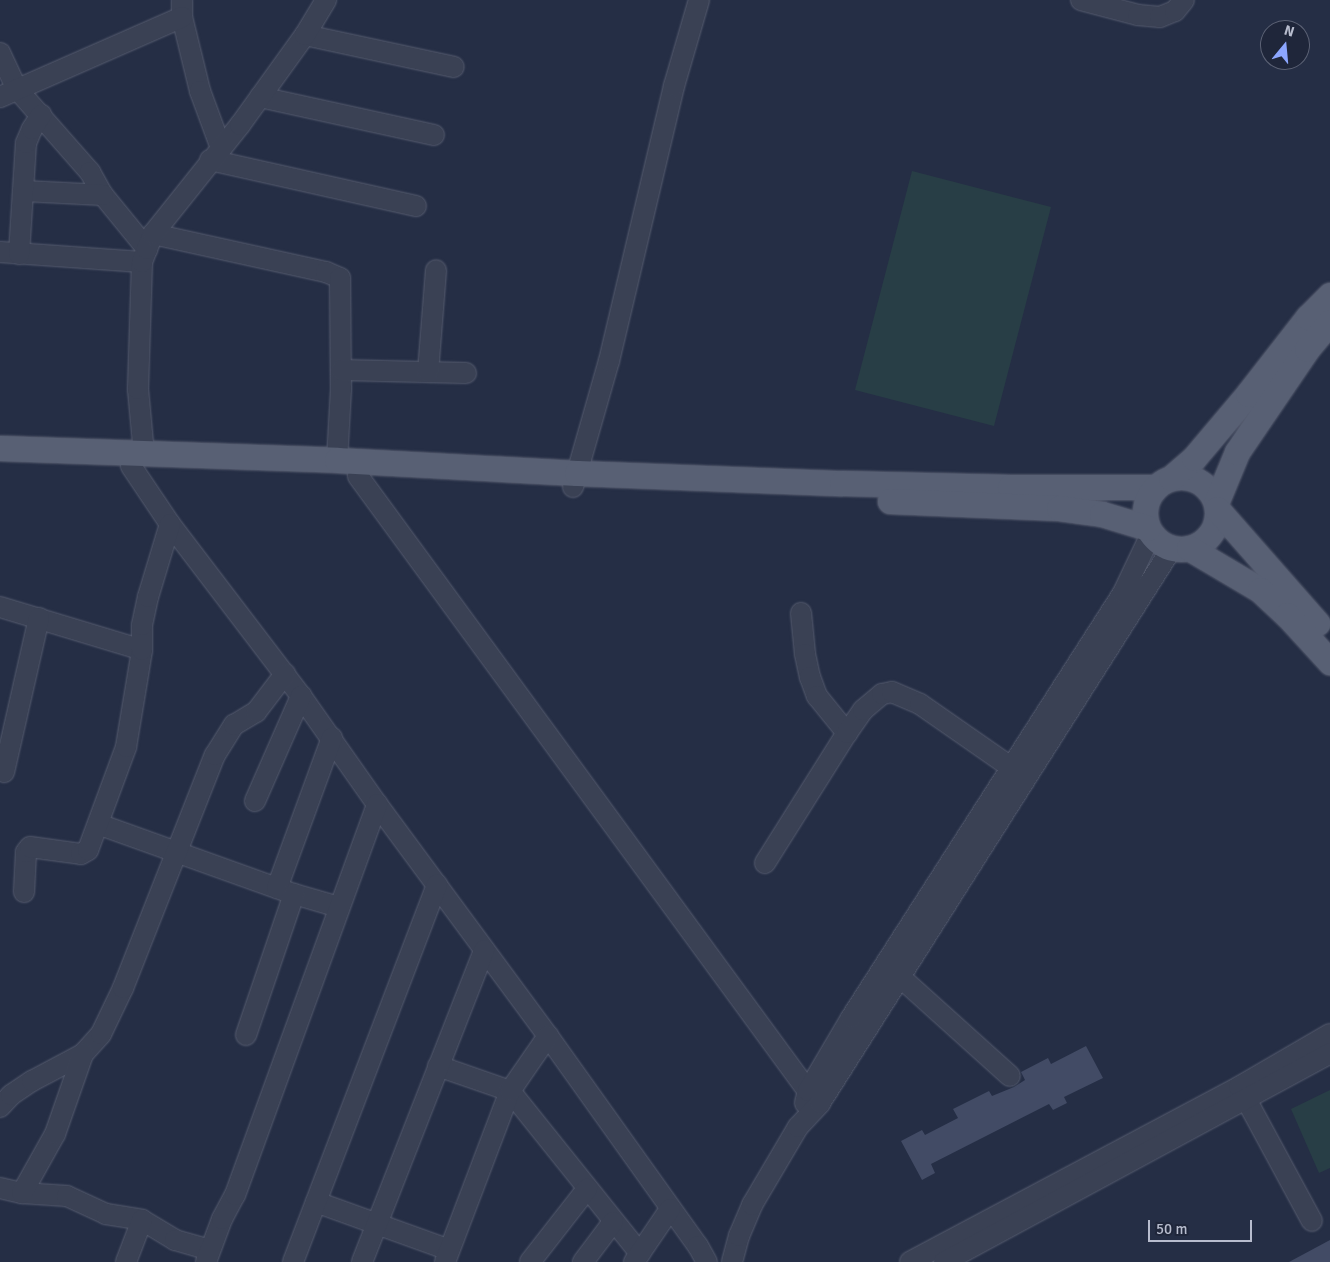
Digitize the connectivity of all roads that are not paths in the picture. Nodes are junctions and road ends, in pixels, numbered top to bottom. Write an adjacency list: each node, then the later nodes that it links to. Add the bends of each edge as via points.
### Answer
1 (326, 0): 6 (street)
2 (699, 0): 30 (street, via 674,86 609,361)
3 (1081, 0): 4 (street, via 1138,15 1160,17 1175,11)
4 (1184, 0)
5 (182, 9): 9 (street); 13 (street)
6 (304, 35): 8 (street); 10 (street)
7 (0, 53): 9 (street)
8 (454, 68)
9 (8, 93): 11 (street)
10 (260, 97): 12 (street); 13 (street)
11 (41, 115): 14 (street, via 26,143); 15 (street, via 90,172)
12 (434, 135)
13 (216, 154): 16 (street); 17 (street)
14 (24, 191): 15 (street); 18 (street)
15 (103, 195): 17 (street)
16 (416, 206)
17 (147, 248): 18 (street); 22 (street, via 336,274 341,285); 27 (street, via 138,389)
18 (10, 253)
19 (436, 270): 23 (street)
20 (1330, 295): 31 (main road, via 1308,317 1194,458)
21 (1330, 322): 32 (main road, via 1307,348 1237,452 1225,475)
22 (340, 370): 23 (street); 28 (street)
23 (428, 372): 24 (street)
24 (466, 373)
25 (0, 448): 27 (main road)
26 (0, 460): 27 (main road)
27 (138, 460): 28 (main road); 29 (main road); 33 (street)
28 (337, 460): 30 (main road)
29 (358, 476): 30 (main road); 68 (street)
30 (575, 480): 31 (main road, via 1010,487); 34 (main road, via 1059,508 1102,514)
31 (1163, 483): 32 (main road, via 1185,477 1194,479 1204,485); 34 (main road, via 1146,502 1144,512)
32 (1216, 506): 35 (main road, via 1216,518 1209,536 1200,543); 39 (main road)
33 (170, 524): 40 (street, via 148,597 142,625); 42 (street)
34 (1150, 531): 35 (main road, via 1160,542); 46 (street, via 1123,593)
35 (1181, 548): 41 (main road, via 1260,590); 58 (street)
36 (0, 607): 38 (street)
37 (800, 613): 44 (street, via 804,654 817,696)
38 (39, 618): 40 (street); 47 (street)
39 (1330, 638)
40 (142, 650): 50 (street, via 126,747)
41 (1330, 662)
42 (285, 674): 43 (street); 51 (street, via 256,712 234,725 225,737)
43 (301, 696): 45 (street); 48 (street)
44 (847, 733): 46 (street, via 872,700 892,692 920,704); 52 (street)
45 (332, 738): 49 (street); 54 (street)
46 (1012, 768): 68 (street, via 885,963)
47 (4, 772)
48 (256, 801)
49 (376, 804): 53 (street); 56 (street)
50 (98, 824): 51 (street); 55 (street, via 88,850 81,854 30,847 26,852)
51 (177, 853): 54 (street); 62 (street, via 123,988 100,1034)
52 (765, 863)
53 (437, 885): 57 (street); 73 (street)
54 (285, 891): 56 (street); 60 (street)
55 (24, 892)
56 (339, 907): 79 (street, via 235,1195)
57 (484, 950): 61 (street); 64 (street)
58 (899, 976): 65 (street); 68 (street)
59 (1330, 1034): 67 (street)
60 (246, 1035)
61 (548, 1036): 66 (street); 74 (street)
62 (83, 1054): 69 (street, via 32,1080); 72 (street, via 55,1134)
63 (1330, 1054): 67 (street)
64 (438, 1066): 66 (street); 78 (street)
65 (1010, 1076)
66 (510, 1091): 71 (street, via 530,1112); 80 (street)
67 (1243, 1093): 76 (street); 89 (street); 90 (street)
68 (814, 1097): 88 (street, via 752,1206)
69 (0, 1107)
70 (0, 1188): 72 (street)
71 (588, 1189): 77 (street); 85 (street)
72 (22, 1193): 75 (street, via 67,1196 106,1214)
73 (316, 1202): 78 (street); 83 (street)
74 (670, 1209): 81 (street); 87 (street)
75 (142, 1220): 79 (street); 82 (street)
76 (1312, 1221)
77 (613, 1222): 81 (street); 86 (street)
78 (376, 1225): 80 (street); 84 (street)
79 (208, 1256)
80 (447, 1256)
81 (637, 1258)
82 (126, 1262)
83 (293, 1262)
84 (362, 1262)
85 (530, 1262)
86 (583, 1262)
87 (707, 1262)
88 (732, 1262)
89 (910, 1262)
90 (944, 1262)

